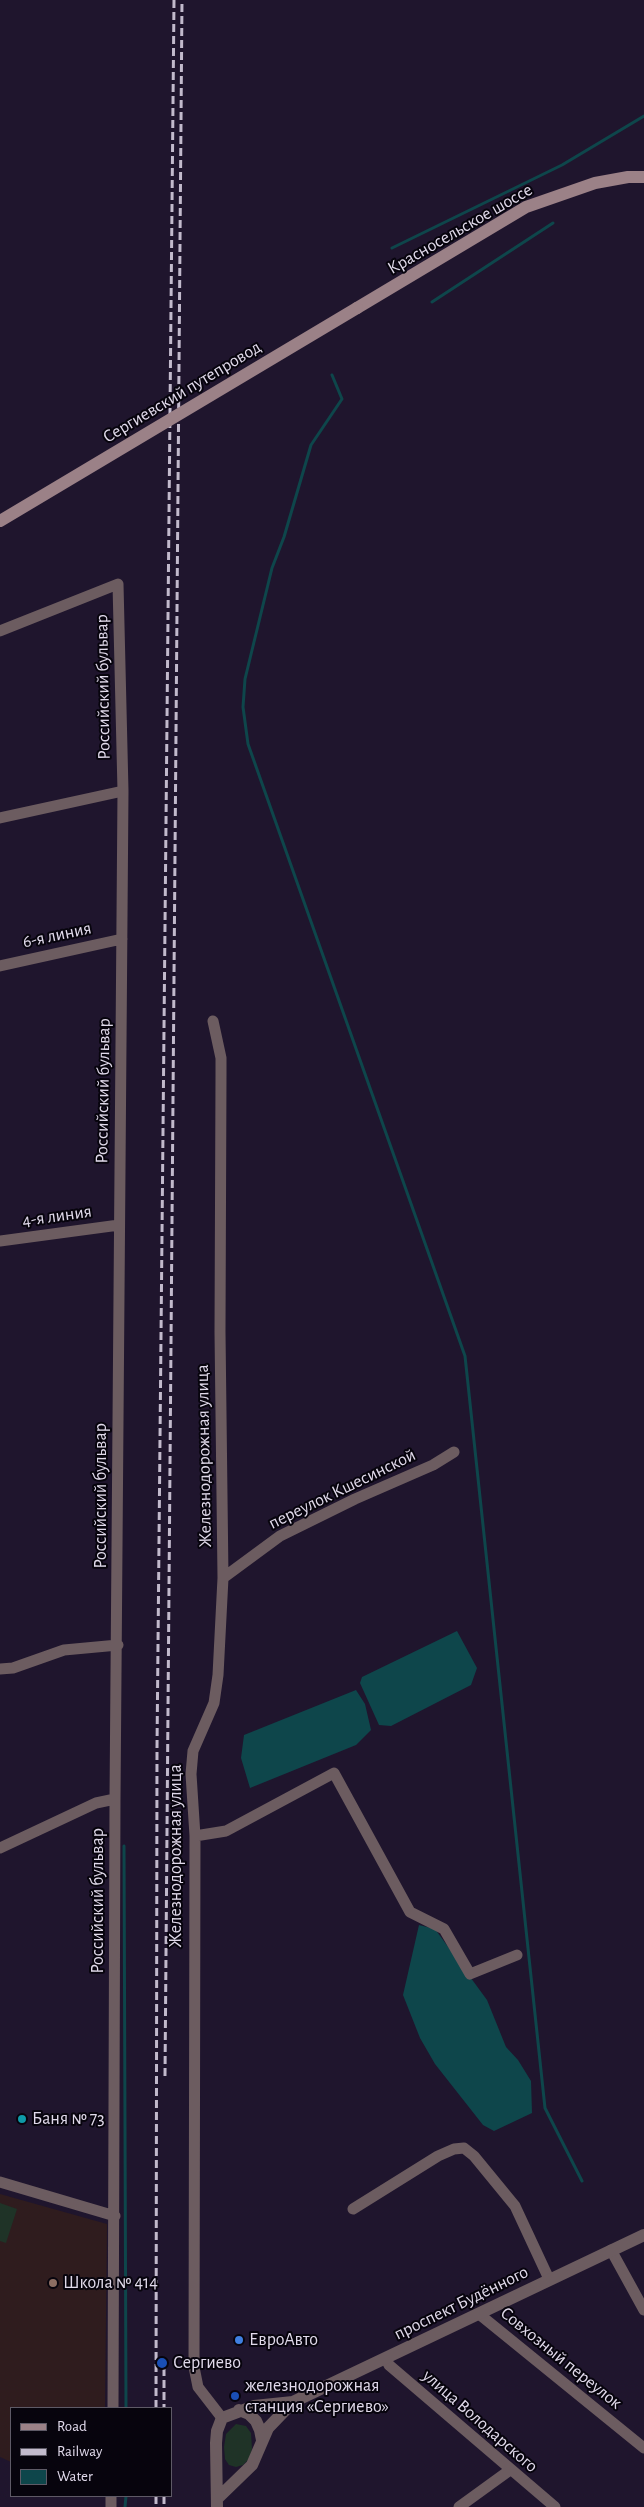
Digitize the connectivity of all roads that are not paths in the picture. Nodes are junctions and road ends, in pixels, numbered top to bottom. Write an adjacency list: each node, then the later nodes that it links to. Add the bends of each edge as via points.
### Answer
1 (644, 177): 2 (main road, Красносельское шоссе, via 595,183 526,207)
2 (381, 294): 3 (main road, Сергиевский путепровод, bridge)
3 (0, 521)
4 (0, 631): 5 (street, Российский бульвар, via 118,584)
5 (123, 791): 6 (street); 7 (street, Российский бульвар)
6 (0, 818)
7 (122, 939): 8 (street, 6-я линия); 10 (street, Российский бульвар)
8 (0, 966)
9 (213, 1021): 13 (street, Железнодорожная улица, via 222,1075 220,1341)
10 (119, 1225): 11 (street, 4-я линия); 14 (street, Российский бульвар)
11 (0, 1241)
12 (454, 1452): 13 (street, переулок Кшесинской, via 280,1536)
13 (223, 1578): 17 (street, Железнодорожная улица, via 214,1703 193,1750 191,1774)
14 (118, 1645): 15 (street, via 64,1650 13,1668); 16 (street, Российский бульвар)
15 (0, 1669)
16 (115, 1799): 18 (street, via 96,1803); 22 (street, Российский бульвар)
17 (195, 1836): 19 (street, via 226,1831 334,1773 410,1912 444,1929 470,1974); 32 (street, Железнодорожная улица, via 194,2367 198,2386)
18 (0, 1848)
19 (517, 1955)
20 (0, 2182): 22 (street)
21 (352, 2210): 25 (street, via 438,2156 464,2148 515,2206)
22 (115, 2216): 30 (street, Российский бульвар)
23 (644, 2235): 24 (street, проспект Будённого)
24 (611, 2250): 25 (street, проспект Будённого); 26 (street)
25 (549, 2279): 27 (street, проспект Будённого)
26 (644, 2310)
27 (479, 2314): 28 (street, проспект Будённого); 34 (street, Совхозный переулок)
28 (386, 2359): 29 (street, проспект Будённого); 36 (street, улица Володарского)
29 (293, 2402): 31 (street, проспект Будённого); 33 (street, проспект Будённого, via 277,2417)
30 (113, 2407)
31 (239, 2410): 32 (street); 33 (street, via 256,2421)
32 (222, 2418): 35 (street, via 217,2431)
33 (262, 2440): 37 (street, via 257,2457)
34 (644, 2448)
35 (216, 2460): 37 (street, via 228,2470); 38 (street)
36 (510, 2470): 39 (street); 40 (street, улица Володарского)
37 (242, 2473): 38 (street)
38 (218, 2502)
39 (459, 2507)
40 (555, 2507)

